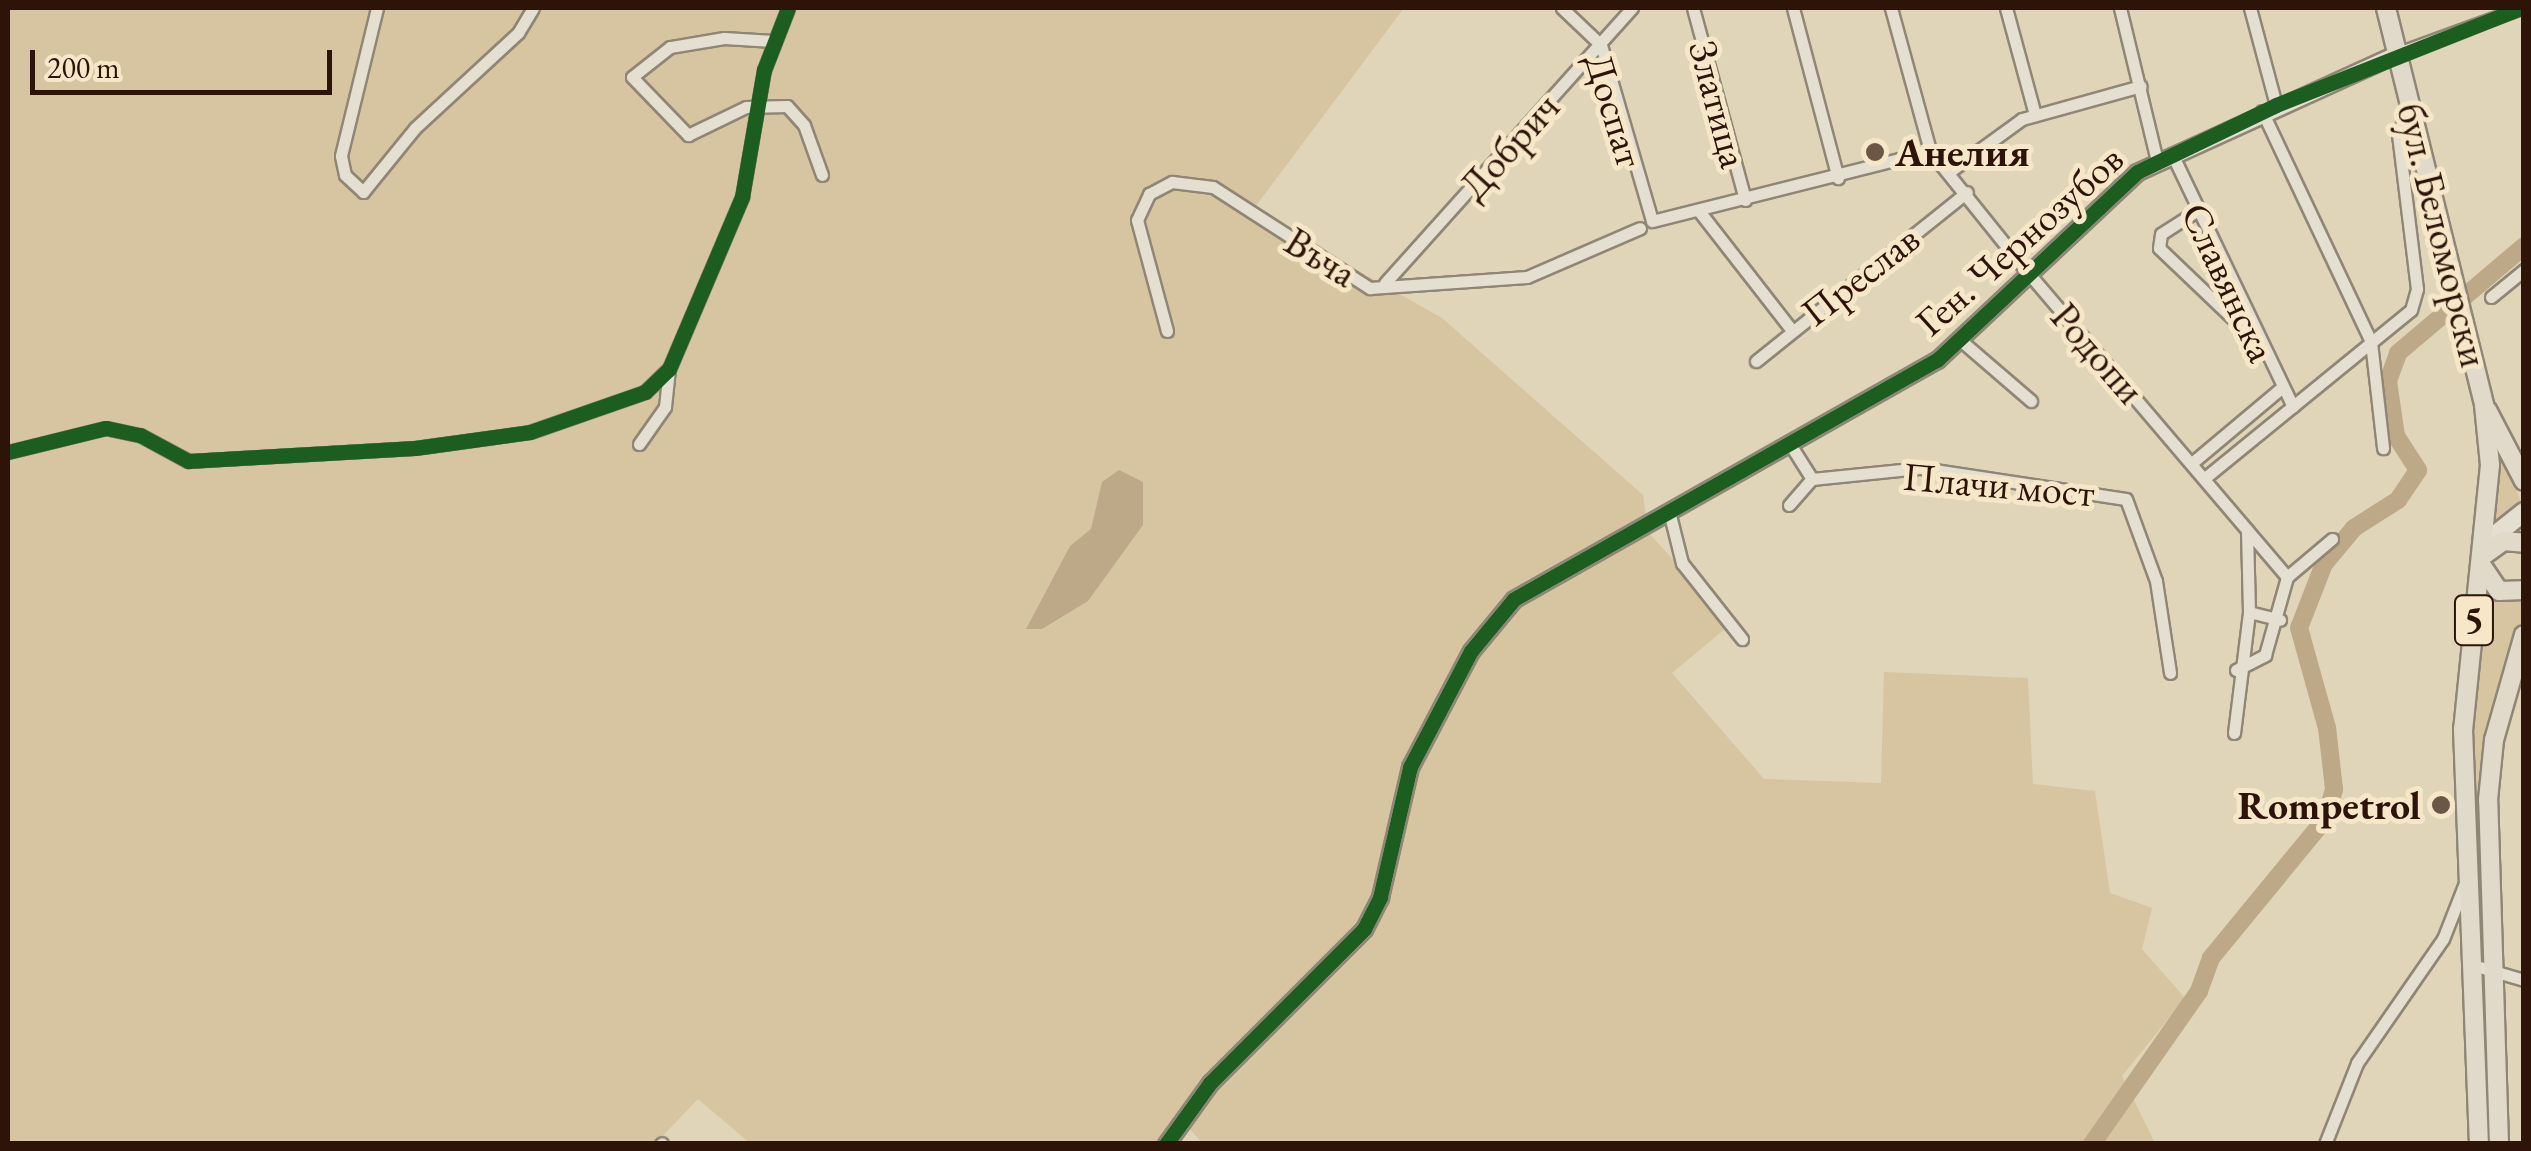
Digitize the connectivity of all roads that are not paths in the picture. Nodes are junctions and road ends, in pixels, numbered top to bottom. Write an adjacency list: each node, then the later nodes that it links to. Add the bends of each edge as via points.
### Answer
1 (377, 8): 2 (street, via 342,156 345,174 363,192 415,128 510,42)
2 (533, 8)
3 (788, 8): 14 (street)
4 (1562, 8): 15 (street, Доспат)
5 (1632, 8): 15 (street, Добрич)
6 (1693, 8): 28 (street, Златица)
7 (1793, 8): 26 (street)
8 (1891, 8): 22 (street, Родопи)
9 (2006, 8): 21 (street)
10 (2120, 8): 17 (street, Славянска)
11 (2250, 8): 20 (street)
12 (2386, 8): 16 (main road, бул. Беломорски / 5)
13 (2520, 8): 16 (street, Ген. Чернозубов)
14 (773, 42): 19 (street); 19 (street, via 724,38 670,47 632,74 688,134)
15 (1601, 45): 31 (street, Доспат); 34 (street, Добрич)
16 (2398, 53): 18 (main road, бул. Беломорски / 5); 20 (street, Ген. Чернозубов)
17 (2141, 86): 21 (street); 23 (street, Славянска)
18 (2411, 104): 40 (street, via 2398,134 2416,298); 45 (main road, бул. Беломорски / 5)
19 (756, 105): 25 (street, via 780,104 797,114); 42 (street, via 742,197)
20 (2269, 108): 23 (street, Ген. Чернозубов); 40 (street)
21 (2035, 115): 24 (street, via 2002,128)
22 (1930, 151): 24 (street, Родопи); 26 (street, Въча)
23 (2164, 157): 30 (street, Славянска); 32 (street, Ген. Чернозубов)
24 (1949, 172): 27 (street, Родопи)
25 (822, 175)
26 (1838, 178): 28 (street, Въча)
27 (1966, 192): 32 (street, Родопи); 36 (street, Преслав)
28 (1745, 200): 29 (street, Въча)
29 (1700, 211): 31 (street, Въча); 36 (street)
30 (2195, 212): 39 (street, Славянска); 39 (street, via 2161,234 2158,248)
31 (1646, 224): 34 (street, Въча, via 1527,277)
32 (2025, 269): 38 (street, Ген. Чернозубов); 53 (street, Родопи)
33 (2524, 270): 35 (street)
34 (1385, 282): 37 (street, Въча, via 1354,282 1213,187 1172,182 1149,194 1137,220)
35 (2491, 297)
36 (1791, 330): 41 (street, Преслав)
37 (1167, 331)
38 (1959, 340): 44 (street); 49 (street, Ген. Чернозубов)
39 (2255, 340): 43 (street, Славянска)
40 (2372, 342): 46 (street); 50 (street)
41 (1756, 361)
42 (669, 370): 48 (street, via 665,407); 51 (street, via 645,392 582,419 474,441 188,461 140,434 106,428)
43 (2280, 389): 46 (street, Славянска); 53 (street)
44 (2031, 401)
45 (2484, 405): 47 (main road, бул. Беломорски / 5); 63 (main road, бул. Беломорски / 5)
46 (2293, 406): 54 (street)
47 (2506, 442): 52 (main road); 56 (main road, бул. Беломорски / 5)
48 (639, 444)
49 (1790, 444): 55 (street); 58 (street, Ген. Чернозубов)
50 (2383, 448)
51 (8, 452)
52 (2524, 458)
53 (2192, 462): 54 (street, Родопи)
54 (2206, 477): 60 (street, Родопи)
55 (1812, 479): 57 (street); 71 (street, Плачи мост, via 1921,468 2126,499 2156,581)
56 (2524, 481)
57 (1789, 505)
58 (1670, 511): 69 (street, via 1682,563); 77 (street, Ген. Чернозубов, via 1529,588 1486,629 1410,767 1380,897 1364,929 1210,1082)
59 (2524, 512): 63 (main road)
60 (2247, 530): 64 (street, Родопи); 66 (street)
61 (2332, 539): 64 (street)
62 (2524, 543): 63 (main road, via 2502,541)
63 (2484, 555): 65 (main road, via 2494,588); 73 (main road, бул. Беломорски / 5, via 2464,699)
64 (2287, 576): 67 (street)
65 (2524, 590)
66 (2249, 612): 67 (street); 70 (street)
67 (2280, 620): 70 (street, via 2266,655)
68 (2524, 635): 75 (main road, 5, via 2494,740 2488,836)
69 (1742, 640)
70 (2236, 670): 72 (street)
71 (2170, 673)
72 (2234, 733)
73 (2469, 875): 74 (main road, 5); 78 (street, via 2443,939 2357,1063)
74 (2472, 965): 75 (street); 79 (main road, 5)
75 (2494, 968): 76 (street); 80 (main road, 5)
76 (2524, 980)
77 (1166, 1144)
78 (2326, 1144)
79 (2479, 1144)
80 (2499, 1144)

